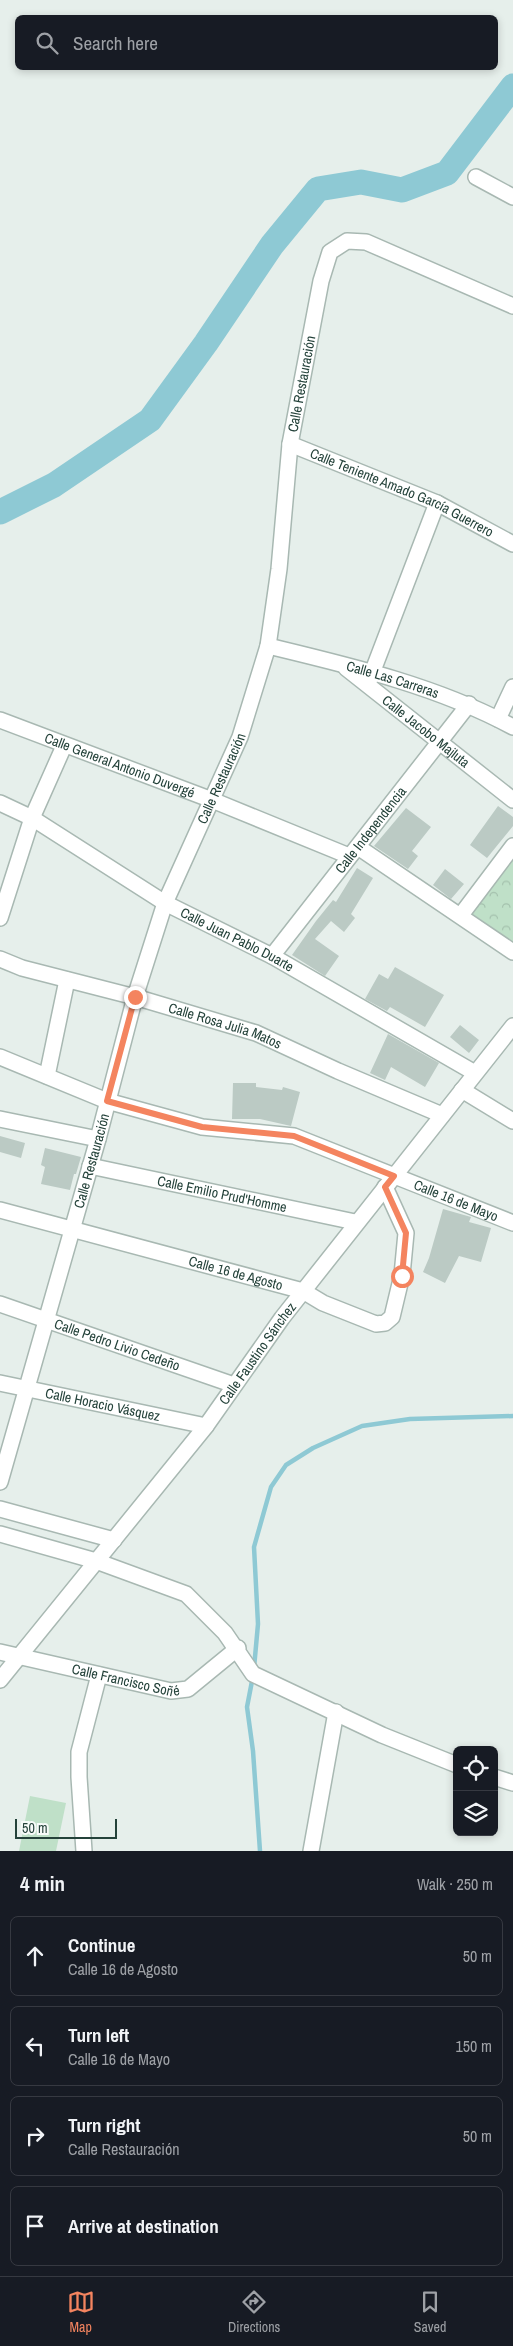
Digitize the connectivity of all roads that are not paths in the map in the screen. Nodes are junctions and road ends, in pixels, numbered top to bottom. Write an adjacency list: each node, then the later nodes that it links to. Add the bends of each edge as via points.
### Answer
1 (476, 177): 2 (street)
2 (513, 197)
3 (513, 306): 4 (street, Calle Restauración, via 366,242 347,241 330,252 321,281)
4 (290, 444): 5 (street, Calle Teniente Amado García Guerrero); 7 (street, Calle Restauración)
5 (437, 503): 6 (street, Calle Teniente Amado García Guerrero); 9 (street)
6 (513, 543)
7 (268, 646): 8 (street, Calle Las Carreras); 17 (street, Calle Restauración, via 240,737)
8 (339, 663): 9 (street, Calle Jacobo Majluta)
9 (370, 679): 11 (street, Calle Las Carreras); 15 (street, Calle Jacobo Majluta)
10 (513, 687): 12 (street)
11 (469, 704): 12 (street, Calle Las Carreras); 15 (street, Calle Independencia)
12 (498, 719): 14 (street, Calle Las Carreras)
13 (0, 720): 16 (street, Calle General Antonio Duvergé)
14 (513, 727)
15 (440, 743): 18 (street, Calle Jacobo Majluta); 22 (street, Calle Independencia)
16 (64, 746): 17 (street, Calle General Antonio Duvergé); 20 (street)
17 (212, 800): 22 (street, Calle General Antonio Duvergé); 23 (street, Calle Restauración)
18 (513, 800)
19 (0, 803): 20 (street, Calle Juan Pablo Duarte)
20 (32, 818): 23 (street, Calle Juan Pablo Duarte); 25 (street)
21 (513, 846): 24 (street)
22 (354, 852): 24 (street, Calle General Antonio Duvergé); 27 (street, Calle Independencia)
23 (165, 903): 27 (street, Calle Juan Pablo Duarte); 30 (street, Calle Restauración)
24 (460, 915): 26 (street, Calle General Antonio Duvergé)
25 (0, 918)
26 (513, 952)
27 (272, 956): 33 (street, Calle Juan Pablo Duarte)
28 (0, 960): 29 (street, Calle Rosa Julia Matos)
29 (67, 980): 30 (street, Calle Rosa Julia Matos); 34 (street)
30 (135, 997): 36 (street, Calle Restauración); 37 (street, Calle Rosa Julia Matos, via 256,1033)
31 (513, 1026): 33 (street, Calle Faustino Sánchez)
32 (0, 1058): 34 (street, Calle 16 de Mayo)
33 (475, 1073): 35 (street, Calle Faustino Sánchez)
34 (47, 1076): 36 (street, Calle 16 de Mayo)
35 (462, 1090): 37 (street, Calle Faustino Sánchez); 39 (street)
36 (107, 1101): 40 (street, Calle Restauración); 42 (street, Calle 16 de Mayo, via 202,1127 294,1136)
37 (442, 1115): 42 (street, Calle Faustino Sánchez)
38 (0, 1119): 40 (street)
39 (513, 1121)
40 (98, 1139): 41 (street, Calle Restauración)
41 (90, 1166): 44 (street, Calle Emilio Prud'Homme); 46 (street, Calle Restauración)
42 (389, 1182): 44 (street, Calle Faustino Sánchez); 45 (street, Calle 16 de Mayo); 47 (street, Calle 16 de Agosto, via 406,1233 402,1276 392,1317 385,1323 376,1324 323,1303)
43 (0, 1210): 46 (street, Calle 16 de Agosto)
44 (355, 1222): 47 (street, Calle Faustino Sánchez)
45 (513, 1223)
46 (71, 1229): 47 (street, Calle 16 de Agosto); 49 (street, Calle Restauración)
47 (303, 1291): 51 (street, Calle Faustino Sánchez)
48 (0, 1304): 49 (street, Calle Pedro Livio Cedeño)
49 (46, 1322): 51 (street, Calle Pedro Livio Cedeño); 52 (street, Calle Restauración)
50 (0, 1383): 52 (street, Calle Horacio Vásquez)
51 (234, 1385): 53 (street, Calle Faustino Sánchez)
52 (27, 1388): 53 (street, Calle Horacio Vásquez); 54 (street, Calle Restauración)
53 (206, 1426): 57 (street, Calle Faustino Sánchez)
54 (0, 1482)
55 (0, 1508): 57 (street)
56 (0, 1534): 58 (street)
57 (114, 1540): 58 (street, Calle Faustino Sánchez)
58 (96, 1561): 59 (street, via 186,1594); 61 (street, Calle Faustino Sánchez)
59 (238, 1648): 62 (street, Calle Francisco Soñé, via 188,1689 172,1691); 64 (street, via 253,1674)
60 (0, 1652): 61 (street, Calle Francisco Soñé)
61 (20, 1655): 62 (street, Calle Francisco Soñé); 63 (street, Calle Faustino Sánchez)
62 (99, 1674): 68 (street, via 79,1752)
63 (0, 1680)
64 (336, 1712): 65 (street, via 382,1735); 69 (street)
65 (453, 1763)
66 (498, 1778): 67 (street)
67 (513, 1783)
68 (84, 1851)
69 (311, 1851)

